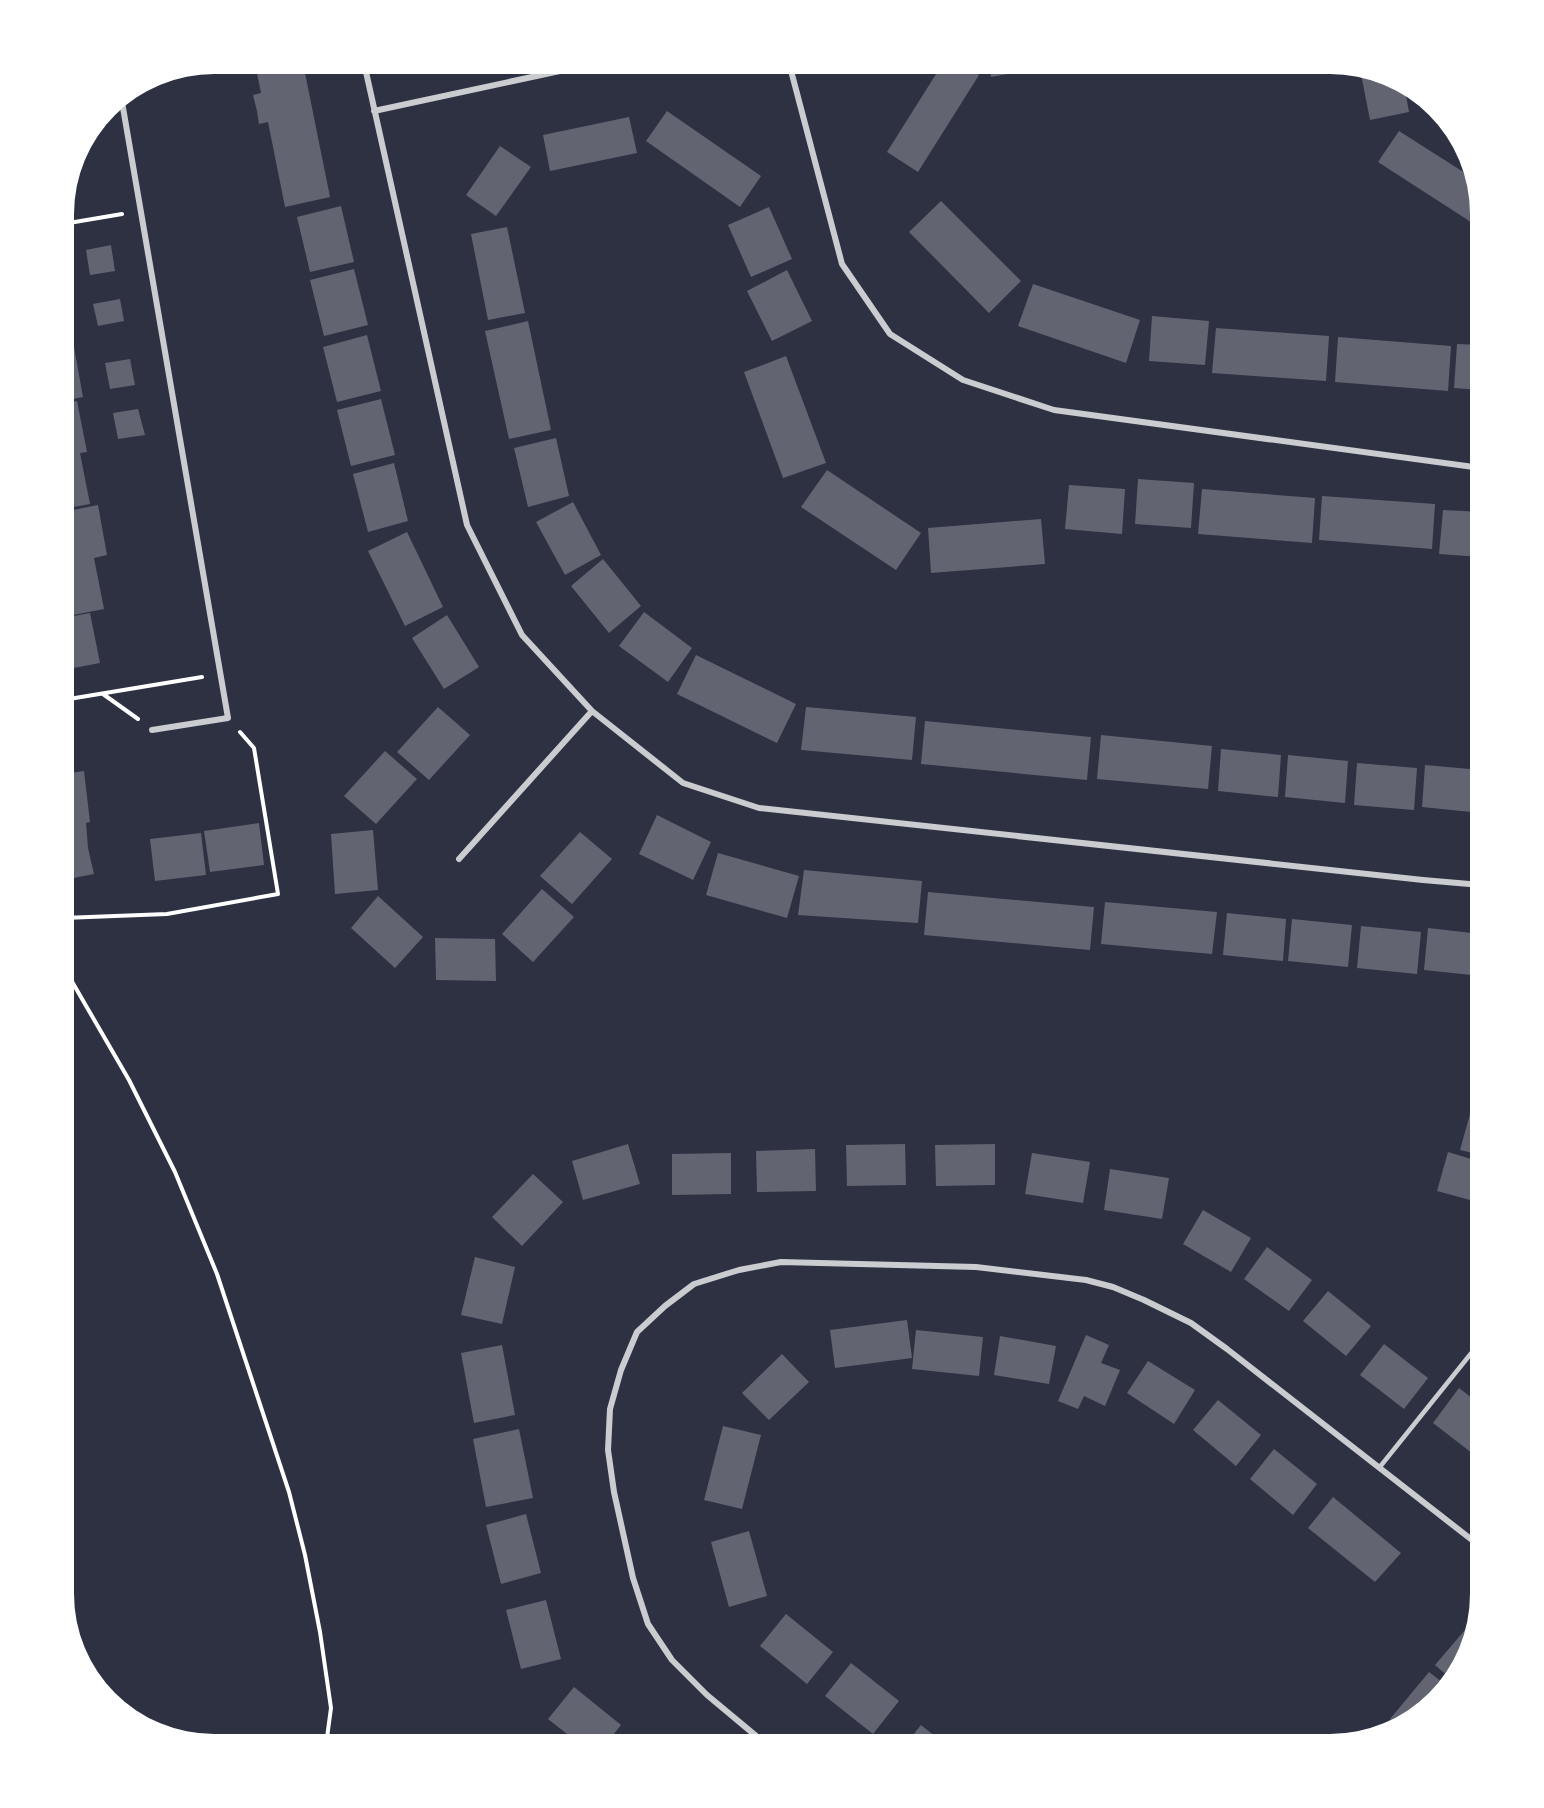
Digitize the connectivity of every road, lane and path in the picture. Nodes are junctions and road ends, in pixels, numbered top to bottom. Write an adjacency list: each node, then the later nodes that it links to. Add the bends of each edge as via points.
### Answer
1 (366, 74): 5 (street)
2 (546, 74): 5 (street)
3 (792, 74): 8 (street, via 842,264 890,334 963,380 1054,410)
4 (123, 107): 6 (street)
5 (374, 111): 12 (street, via 467,525 522,635)
6 (141, 211): 7 (path); 9 (street)
7 (74, 222)
8 (1470, 467)
9 (221, 673): 10 (path); 13 (street)
10 (102, 693): 11 (path); 14 (path)
11 (74, 698)
12 (592, 711): 15 (street); 16 (street, via 683,783 759,808)
13 (228, 718): 14 (street); 17 (path, via 254,748 278,894 167,914)
14 (152, 729)
15 (459, 859)
16 (1470, 884)
17 (74, 918)
18 (74, 985): 22 (path, via 129,1080 175,1172 217,1274 289,1492 305,1555 330,1708)
19 (1470, 1355): 20 (lane)
20 (1379, 1468): 21 (street); 23 (street, via 1191,1323 1113,1287 1086,1280 976,1267 781,1262 694,1284 637,1332 609,1409 608,1450 633,1578 648,1624 672,1660)
21 (1470, 1538)
22 (328, 1734)
23 (754, 1734)

